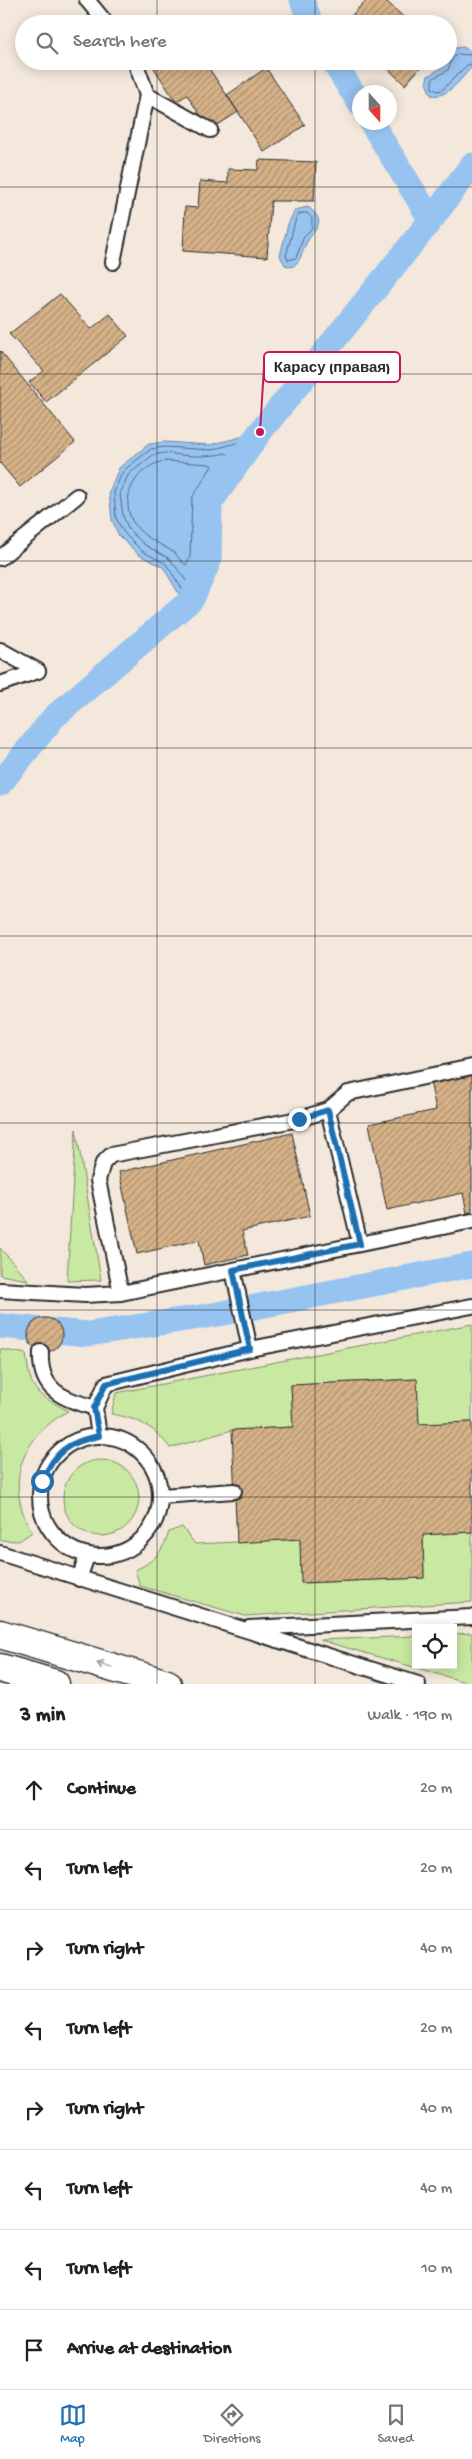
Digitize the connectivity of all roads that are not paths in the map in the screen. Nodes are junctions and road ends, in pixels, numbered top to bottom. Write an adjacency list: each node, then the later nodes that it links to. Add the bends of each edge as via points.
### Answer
1 (87, 0): 2 (lane)
2 (99, 15)
3 (138, 70): 4 (lane)
4 (147, 95): 5 (lane); 6 (lane)
5 (210, 130)
6 (113, 262)
7 (77, 496): 8 (lane)
8 (0, 558)
9 (0, 650): 10 (lane, via 38,671)
10 (0, 684)
11 (472, 1067): 12 (lane, via 348,1094)
12 (328, 1110): 14 (lane); 17 (lane, via 299,1119 111,1155 103,1163 98,1180)
13 (472, 1220): 14 (lane)
14 (360, 1244): 15 (lane)
15 (233, 1270): 17 (lane); 19 (lane)
16 (0, 1290): 17 (lane, via 85,1295)
17 (121, 1293)
18 (472, 1306): 19 (lane)
19 (250, 1349): 21 (lane, via 106,1384)
20 (41, 1352): 21 (lane, via 40,1369 54,1390 62,1397)
21 (94, 1408): 22 (lane)
22 (99, 1436): 24 (lane, via 130,1443 143,1453 159,1480); 26 (lane, via 80,1440 63,1449 50,1463 42,1481 40,1500 44,1519 54,1536)
23 (234, 1491): 24 (lane)
24 (161, 1496): 26 (lane, via 158,1514 138,1544 123,1553)
25 (0, 1553): 27 (lane)
26 (87, 1556): 27 (lane)
27 (79, 1579): 29 (lane)
28 (472, 1617): 29 (lane)
29 (238, 1628): 34 (lane)
30 (0, 1634): 33 (street, one-way to 30)
31 (0, 1668): 32 (street)
32 (54, 1684)
33 (167, 1684)
34 (418, 1684)

